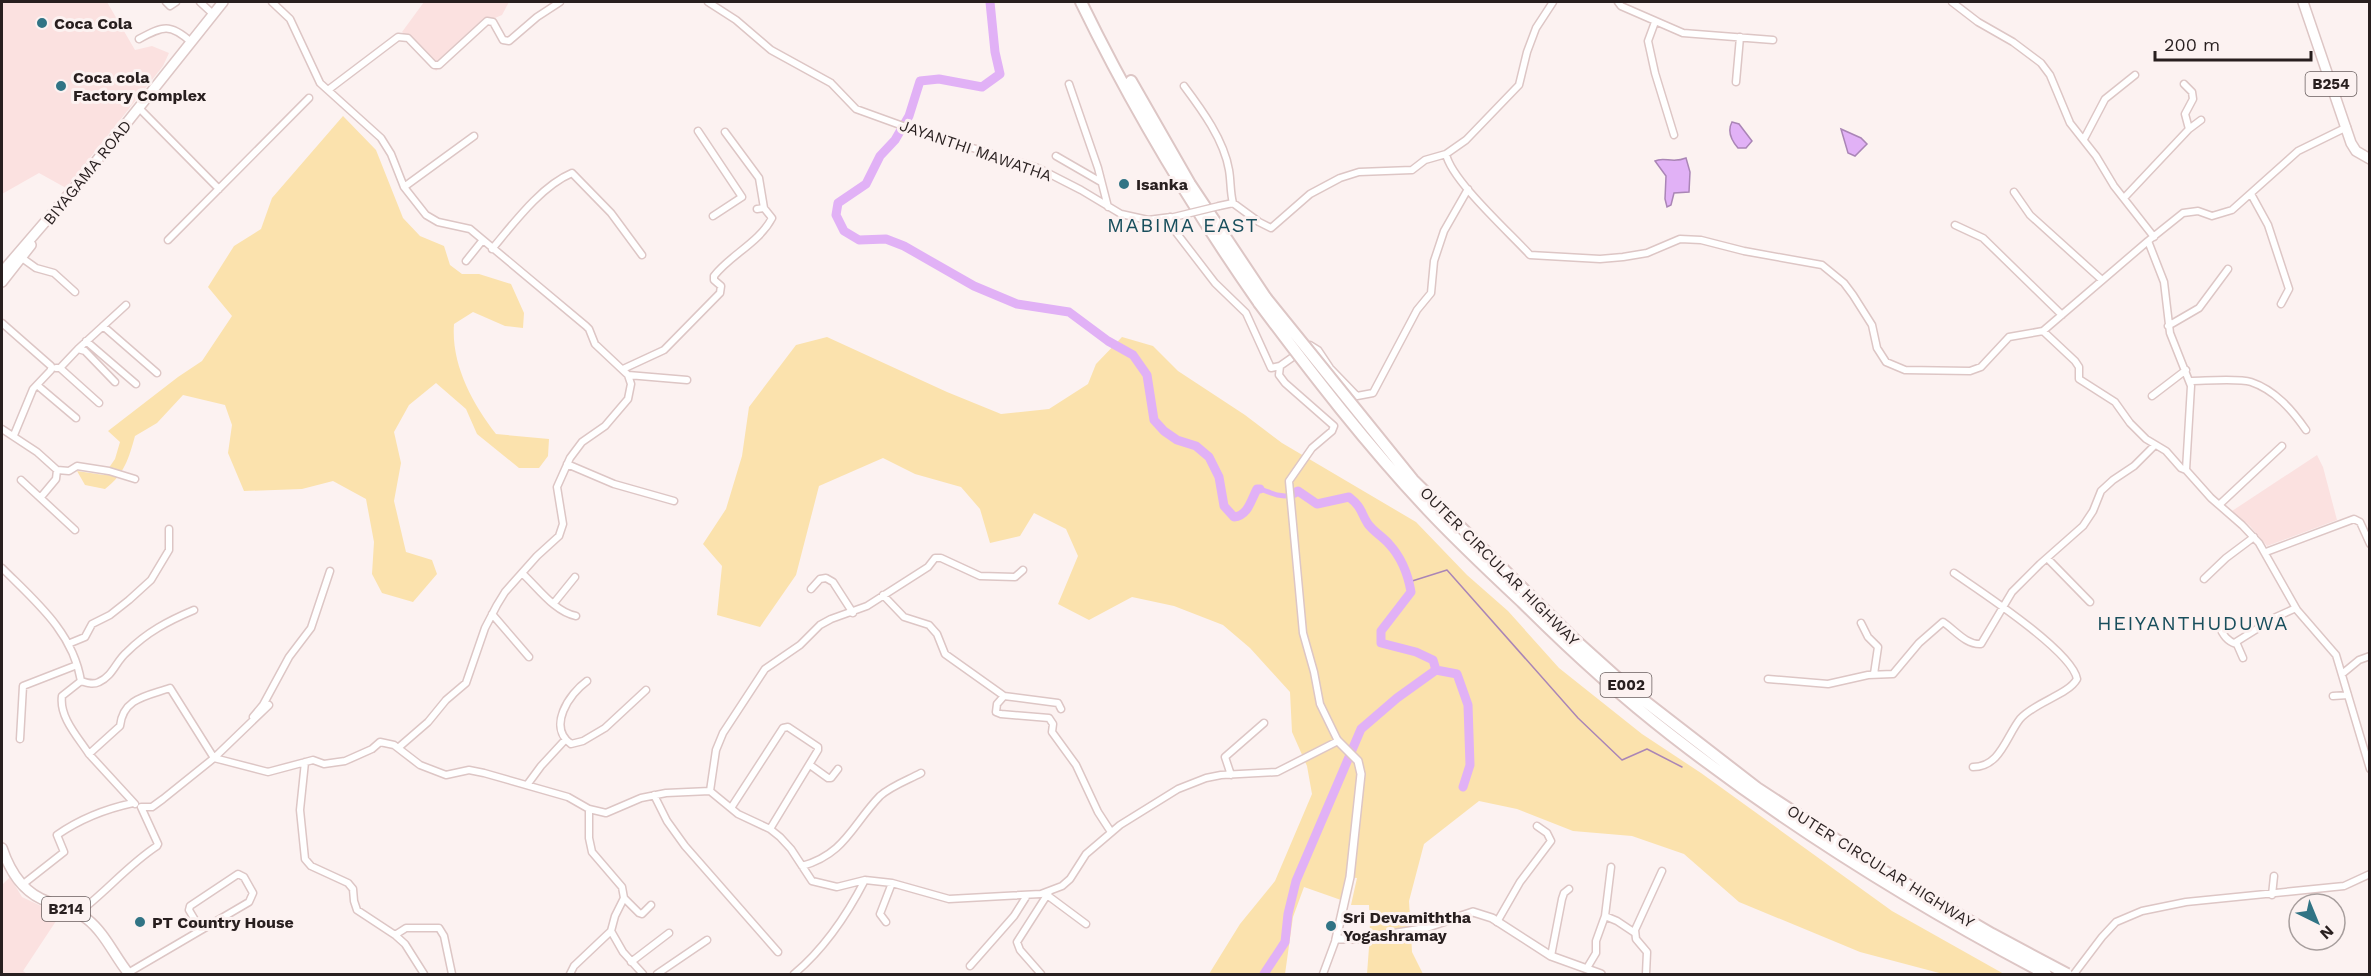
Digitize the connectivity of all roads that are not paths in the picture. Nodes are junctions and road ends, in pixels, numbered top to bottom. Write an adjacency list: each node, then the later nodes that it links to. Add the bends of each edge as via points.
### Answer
1 (166, 2): 2 (street, via 170,6)
2 (176, 2)
3 (200, 2): 14 (street)
4 (223, 2): 14 (main road, BIYAGAMA ROAD)
5 (272, 2): 26 (street, via 290,19 320,83)
6 (560, 2): 26 (street, via 509,41 503,40 493,22 487,21 439,65 434,65 408,38 398,37)
7 (708, 2): 48 (street, JAYANTHI MAWATHA, via 771,50 831,83 856,109 1038,168)
8 (1081, 2): 20 (highway, OUTER CIRCULAR HIGHWAY / E002)
9 (1089, 2): 20 (highway, OUTER CIRCULAR HIGHWAY / E002)
10 (1553, 2): 37 (street, via 1536,28 1519,85 1466,140)
11 (1618, 2): 15 (street)
12 (1952, 2): 36 (street, via 2041,63 2070,123)
13 (2303, 2): 30 (main road, B254)
14 (213, 14): 19 (main road, BIYAGAMA ROAD)
15 (1655, 22): 16 (street, via 1683,33); 34 (street, via 1648,41)
16 (1740, 37): 18 (street); 22 (street)
17 (139, 39): 19 (street, via 169,28)
18 (1773, 40)
19 (191, 42): 28 (main road, BIYAGAMA ROAD)
20 (1110, 51): 66 (highway, OUTER CIRCULAR HIGHWAY / E002)
21 (2135, 75): 36 (street, via 2105,99)
22 (1736, 82)
23 (1069, 84): 40 (street)
24 (2184, 84): 31 (street, via 2193,99 2185,114)
25 (1184, 86): 47 (street, via 1201,108 1226,157)
26 (328, 90): 41 (street, via 381,138)
27 (309, 98): 42 (street)
28 (139, 108): 42 (street); 52 (main road, BIYAGAMA ROAD)
29 (2201, 120): 31 (street)
30 (2347, 127): 39 (main road, B254, via 2356,151); 45 (street, via 2298,151)
31 (2189, 129): 46 (street)
32 (698, 131): 49 (street, via 742,197)
33 (725, 132): 79 (street, via 759,178 760,208 772,218 714,276 721,286 720,292 664,350)
34 (1674, 135)
35 (474, 136): 41 (street)
36 (2084, 140): 46 (street)
37 (1446, 154): 43 (street, via 1448,163); 47 (street, via 1425,160 1412,170 1359,172 1340,178 1310,194 1271,228)
38 (1056, 156): 40 (street)
39 (2370, 159)
40 (1101, 182): 48 (street)
41 (404, 187): 55 (street, via 432,220 465,227)
42 (219, 189): 54 (street)
43 (1468, 189): 73 (street, via 1530,255 1623,257 1647,253 1680,239 1822,265 1853,295 1872,325 1877,348 1886,362 1905,370 1970,371 1981,367 2009,337); 76 (street, via 1444,231 1434,261 1431,293 1417,310 1373,393 1357,396 1310,345)
44 (2014, 192): 63 (street, via 2030,215)
45 (2251, 194): 53 (street, via 2232,210 2218,215 2183,213); 67 (street, via 2268,225 2289,289)
46 (2124, 198): 53 (street)
47 (1233, 203): 50 (street, JAYANTHI MAWATHA, bridge)
48 (1108, 208): 50 (street, JAYANTHI MAWATHA, via 1148,220)
49 (713, 216)
50 (1172, 217): 76 (street, via 1175,231 1215,284 1246,313 1271,368)
51 (1955, 225): 69 (street, via 1983,238)
52 (40, 230): 59 (main road, BIYAGAMA ROAD); 62 (main road, BIYAGAMA ROAD)
53 (2154, 237): 56 (street)
54 (168, 240)
55 (482, 241): 57 (street); 60 (street)
56 (2148, 241): 63 (street); 72 (street, via 2164,282)
57 (492, 249): 58 (street, via 535,200 572,173 611,213); 79 (street, via 590,329 595,344)
58 (642, 255)
59 (22, 258): 64 (main road, BIYAGAMA ROAD); 65 (street, via 36,268 54,273)
60 (466, 261)
61 (2228, 269): 72 (street, via 2199,308)
62 (2, 272)
63 (2102, 280): 69 (street)
64 (2, 282)
65 (75, 292)
66 (1262, 301): 214 (highway, OUTER CIRCULAR HIGHWAY / E002, bridge, via 1359,430 1430,511 1567,646 1622,694 1752,795 1867,872); 215 (highway, OUTER CIRCULAR HIGHWAY / E002, bridge, via 1413,480 1525,593 1634,692 1767,794 1884,871)
67 (2281, 304)
68 (126, 305): 71 (street)
69 (2062, 315): 73 (street)
70 (2, 323): 78 (street)
71 (103, 326): 74 (street); 81 (street)
72 (2168, 326): 80 (street)
73 (2043, 331): 94 (street, via 2075,361 2079,378 2115,402 2130,423)
74 (86, 341): 75 (street); 86 (street)
75 (78, 349): 77 (street); 85 (street, via 85,351)
76 (1280, 366): 150 (street, via 1279,375 1285,383 1334,426 1312,448 1289,481 1303,633 1320,704)
77 (60, 368): 78 (street); 89 (street)
78 (51, 369): 87 (street)
79 (623, 369): 82 (street)
80 (2186, 370): 84 (street); 88 (street)
81 (157, 373)
82 (628, 375): 83 (street); 96 (street, via 631,384 627,399 605,426 582,442)
83 (687, 380)
84 (2190, 381): 92 (street, via 2250,381 2288,406); 98 (street)
85 (115, 382)
86 (136, 384)
87 (37, 385): 90 (street); 93 (street)
88 (2152, 396)
89 (99, 403)
90 (76, 418)
91 (2, 429): 93 (street)
92 (2306, 430)
93 (14, 435): 97 (street)
94 (2156, 446): 98 (street); 109 (street, via 2101,491 2083,526)
95 (2282, 446): 103 (street)
96 (567, 464): 102 (street, via 614,484); 114 (street, via 557,487 563,524 559,536)
97 (57, 470): 99 (street, via 69,471 77,466); 101 (street, via 56,479)
98 (2186, 470): 103 (street)
99 (135, 479)
100 (21, 480): 101 (street)
101 (41, 497): 105 (street)
102 (674, 501)
103 (2219, 505): 106 (street)
104 (169, 529): 129 (street, via 169,550 151,580 110,615 93,624 85,637)
105 (75, 530)
106 (2254, 537): 108 (street); 116 (street)
107 (2370, 544): 108 (street, via 2360,522 2354,519)
108 (2266, 552): 122 (street)
109 (2047, 558): 119 (street); 121 (street, via 2012,592)
110 (2, 568): 129 (street, via 46,612)
111 (1023, 570): 118 (street, via 1015,577 980,576 935,558 928,567)
112 (330, 571): 147 (street, via 308,634 289,657)
113 (1954, 573): 121 (street)
114 (523, 574): 120 (street); 125 (street, via 505,592)
115 (575, 577): 120 (street)
116 (2204, 579)
117 (812, 589): 124 (street, via 820,579 833,582)
118 (883, 595): 124 (street); 142 (street, via 904,617 929,625 945,654)
119 (2090, 602)
120 (554, 603): 126 (street)
121 (2003, 607): 135 (street, via 1980,644 1968,641 1943,622 1918,643 1893,674); 156 (street, via 2072,666 2077,679 2070,688 2022,717 1989,764)
122 (2296, 608): 130 (street, via 2250,632); 136 (street, via 2330,647)
123 (194, 610): 138 (street, via 148,633 119,658 111,674 100,682)
124 (853, 613): 162 (street, via 820,625 800,645 765,669 723,733 716,750)
125 (492, 614): 132 (street); 151 (street, via 466,683)
126 (576, 616)
127 (2223, 622): 130 (street, via 2219,626 2229,642)
128 (1861, 623): 135 (street, via 1878,647)
129 (68, 644): 134 (street)
130 (2236, 644): 133 (street)
131 (2370, 656): 136 (street)
132 (529, 657)
133 (2242, 658)
134 (77, 665): 138 (street); 148 (street, via 23,686)
135 (1875, 674): 137 (street, via 1828,684)
136 (2342, 674): 141 (street)
137 (1768, 679)
138 (81, 681): 152 (street, via 61,701)
139 (587, 681): 149 (street, via 565,705 560,730)
140 (646, 690): 149 (street, via 597,733 571,744)
141 (2348, 695): 143 (street); 158 (street)
142 (1004, 696): 145 (street, via 1058,703); 170 (street, via 996,712 1049,718 1053,723 1052,732 1076,765)
143 (2333, 696)
144 (269, 705): 147 (street)
145 (1061, 709)
146 (1264, 723): 160 (street, via 1225,758)
147 (245, 729): 153 (street)
148 (20, 739)
149 (565, 740): 161 (street)
150 (1341, 743): 160 (street, via 1277,772); 196 (street, via 1359,761 1361,774 1350,878)
151 (398, 748): 154 (street, via 380,742 345,761); 161 (street, via 420,765 446,775 469,770)
152 (88, 754): 153 (street, via 120,726 121,714 135,700 170,688); 164 (street)
153 (214, 758): 154 (street, via 268,772); 165 (street, via 152,807)
154 (305, 762): 195 (street, via 300,810 305,859 311,866 348,883 357,910)
155 (810, 765): 157 (street, via 828,778); 166 (street, via 818,747 788,727 783,728); 169 (street)
156 (1973, 767)
157 (838, 769)
158 (2370, 770)
159 (921, 773): 172 (street, via 879,798 828,857)
160 (1231, 775): 170 (street, via 1206,778 1178,789)
161 (527, 785): 167 (street, via 568,797)
162 (710, 791): 163 (street); 166 (street)
163 (654, 795): 167 (street, via 606,813); 198 (street, via 684,846)
164 (133, 803): 165 (street); 179 (street, via 70,826 57,836 64,852)
165 (141, 807): 186 (street, via 157,846)
166 (730, 808): 169 (street)
167 (589, 809): 184 (street, via 592,852 622,887)
168 (1537, 826): 189 (street, via 1551,841 1520,882)
169 (770, 829): 172 (street, via 791,849)
170 (1111, 832): 181 (street, via 1086,854 1070,879)
171 (2, 848): 179 (main road, B214)
172 (802, 867): 177 (street, via 812,880 837,887)
173 (1611, 867): 187 (street)
174 (1662, 871): 194 (street)
175 (2370, 874): 182 (street, via 2344,886)
176 (2274, 876): 182 (street)
177 (866, 880): 178 (street); 209 (street, via 848,913)
178 (892, 884): 183 (street, via 949,899); 188 (street, via 880,914)
179 (22, 885): 186 (main road, B214, via 39,898)
180 (1569, 889): 199 (street, via 1562,899)
181 (1048, 894): 183 (street); 190 (street); 210 (street, via 1017,942)
182 (2272, 895): 216 (street, via 2186,902 2142,911 2116,922)
183 (1026, 897): 201 (street)
184 (624, 898): 185 (street, via 642,914); 192 (street)
185 (651, 905)
186 (78, 913): 203 (main road, B214, via 96,928)
187 (1605, 916): 194 (street); 202 (street, via 1596,953)
188 (886, 922)
189 (1497, 922): 196 (street, via 1473,912 1422,928 1360,939); 199 (street)
190 (1086, 924)
191 (201, 930): 191 (street, via 190,906 238,874 244,877 253,893 249,902); 203 (street)
192 (611, 931): 200 (street); 206 (street, via 574,966)
193 (669, 933): 200 (street)
194 (1635, 933): 213 (street, via 1647,952)
195 (395, 935): 204 (street); 205 (street, via 406,928 439,928)
196 (1336, 939): 211 (street)
197 (707, 940): 208 (street)
198 (778, 952)
199 (1551, 956): 202 (street)
200 (631, 962): 207 (street)
201 (970, 966)
202 (1587, 969): 212 (street)
203 (129, 974)
204 (424, 975)
205 (452, 975)
206 (570, 975)
207 (643, 975)
208 (657, 975)
209 (794, 975)
210 (1041, 975)
211 (1323, 975)
212 (1601, 975)
213 (1646, 975)
214 (2046, 975)
215 (2067, 975)
216 (2074, 975)

